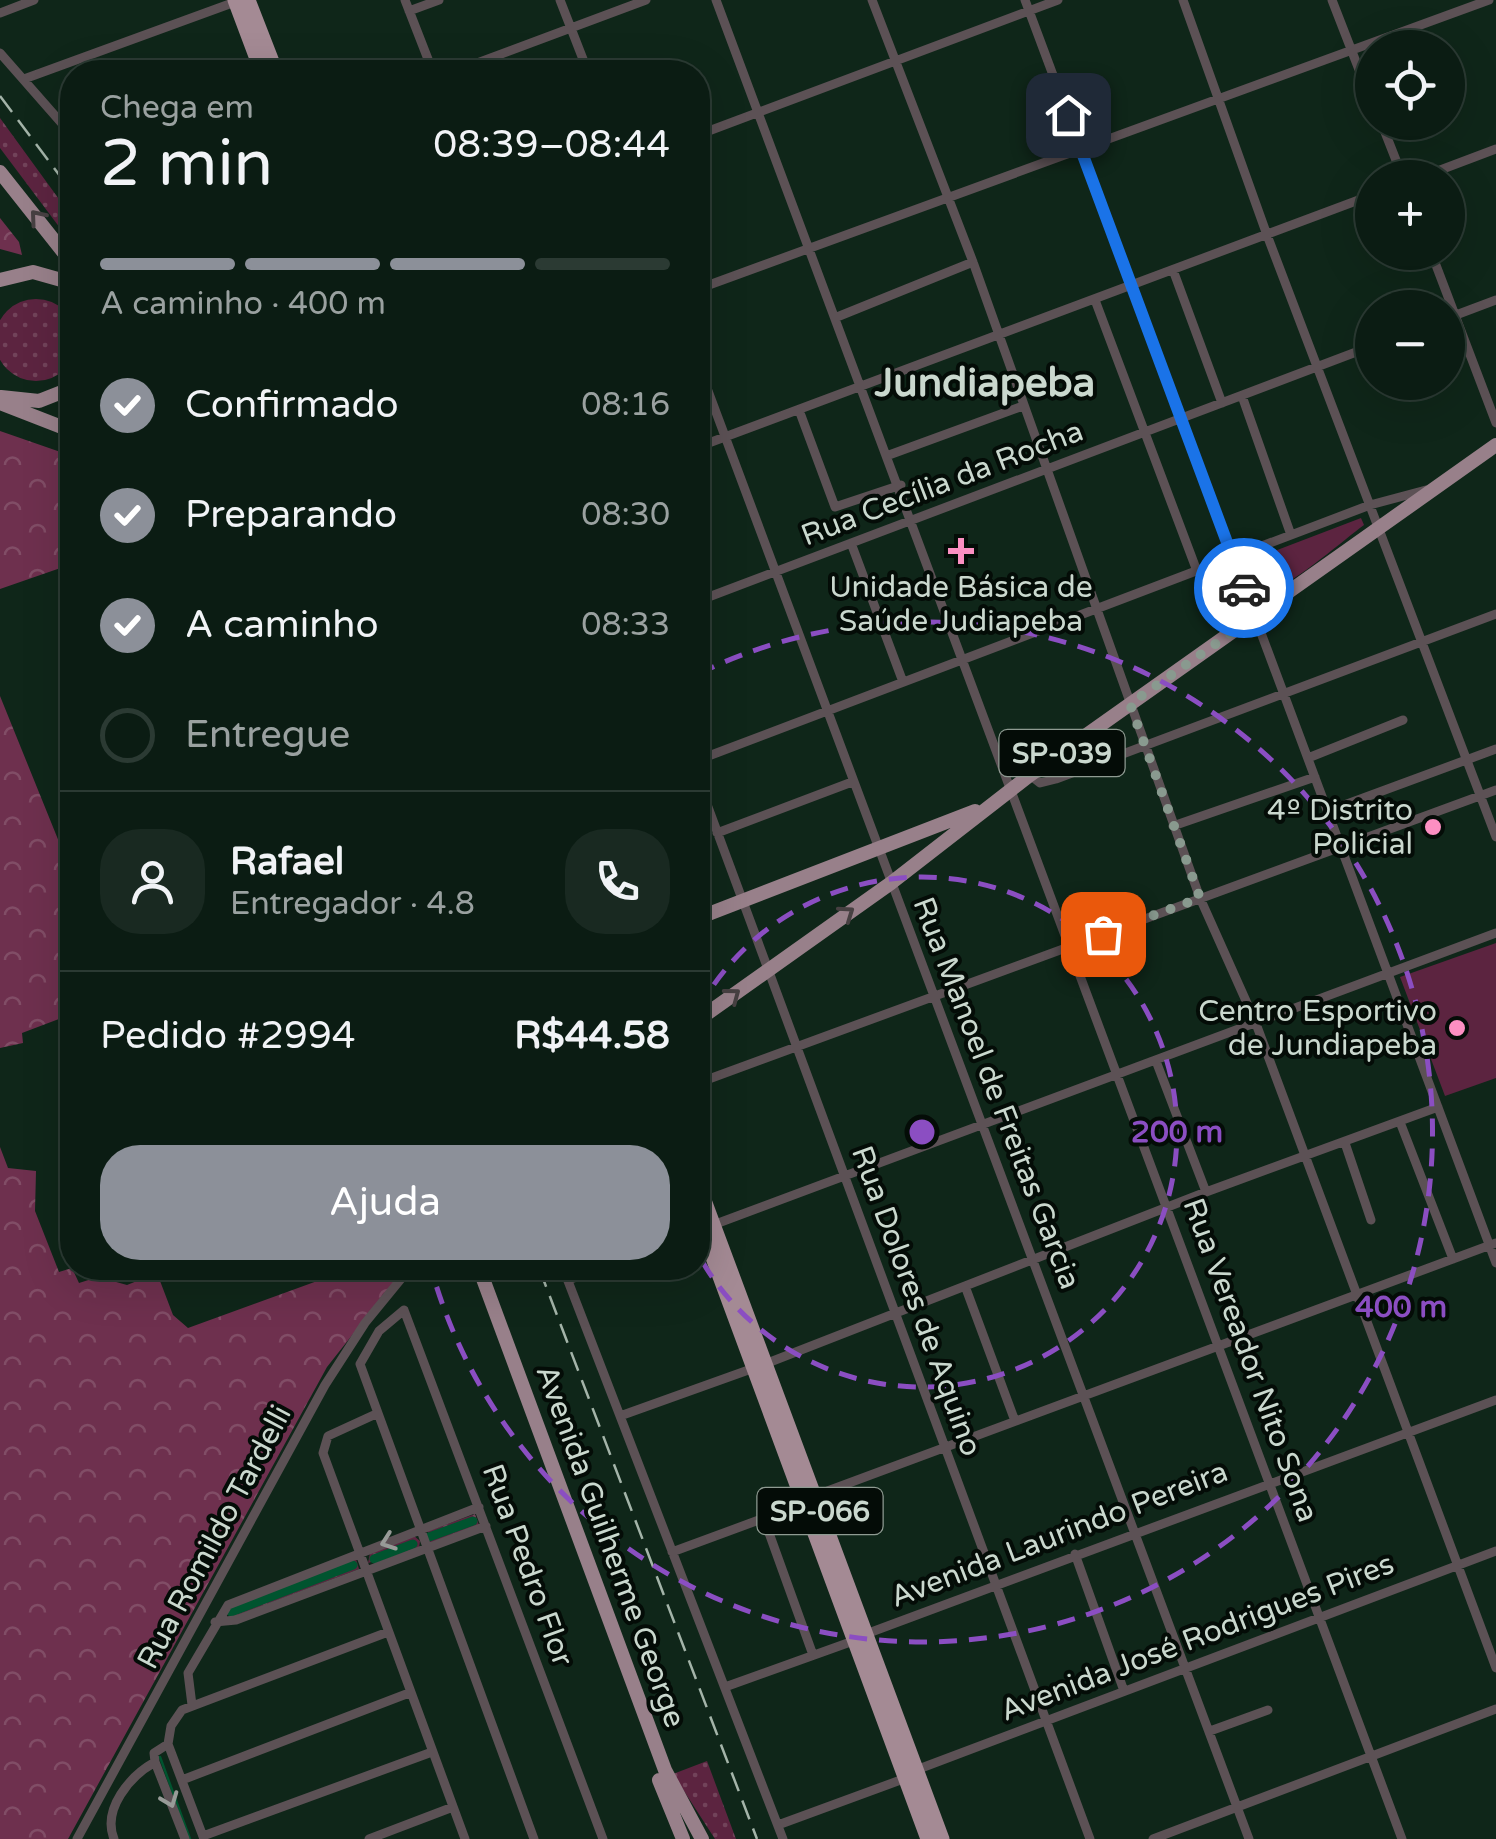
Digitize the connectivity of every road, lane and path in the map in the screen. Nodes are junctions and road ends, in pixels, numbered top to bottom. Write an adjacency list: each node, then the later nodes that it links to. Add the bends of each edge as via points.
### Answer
1 (34, 0): 15 (street)
2 (405, 0): 14 (street)
3 (439, 0): 14 (street)
4 (560, 0): 16 (street)
5 (646, 0): 16 (street)
6 (716, 0): 30 (street, Rua Vereador Nito Sona)
7 (872, 0): 26 (street)
8 (1058, 0): 13 (street)
9 (1183, 0): 29 (street)
10 (1332, 0): 17 (street)
11 (239, 1): 20 (street); 21 (highway); 22 (highway)
12 (1493, 2): 17 (street)
13 (1028, 5): 26 (street); 34 (street)
14 (409, 11): 23 (street)
15 (0, 13)
16 (572, 28): 24 (street); 25 (street)
17 (1352, 51): 19 (street); 29 (street)
18 (0, 53): 28 (street)
19 (1355, 59)
20 (74, 60)
21 (257, 60)
22 (270, 60)
23 (428, 60)
24 (486, 60)
25 (584, 60)
26 (894, 61): 30 (street); 37 (street)
27 (60, 65): 28 (street)
28 (24, 78): 31 (street)
29 (1219, 100): 34 (street); 39 (street)
30 (757, 112): 32 (street); 40 (street, Rua Vereador Nito Sona)
31 (60, 121)
32 (710, 130)
33 (1496, 149): 35 (street)
34 (1081, 150): 37 (street); 47 (street)
35 (1465, 161)
36 (0, 172): 41 (main road, one-way to 36)
37 (945, 196): 40 (street); 42 (street)
38 (1355, 202): 39 (street)
39 (1267, 236): 43 (street); 55 (street)
40 (810, 247): 46 (street); 51 (street, Rua Vereador Nito Sona)
41 (60, 248)
42 (972, 262): 51 (street); 52 (street)
43 (1174, 270): 47 (street); 61 (street)
44 (0, 280): 45 (main road, via 33,272)
45 (60, 280)
46 (710, 284)
47 (1132, 286): 48 (street); 64 (street)
48 (1095, 300): 52 (street); 67 (street)
49 (1496, 300): 50 (street)
50 (1465, 311)
51 (837, 317): 56 (street, Rua Vereador Nito Sona)
52 (997, 336): 56 (street); 62 (street)
53 (1465, 349): 65 (street)
54 (1355, 352): 55 (street, Rua Cecília da Rocha)
55 (1317, 367): 58 (street, Rua Cecília da Rocha); 75 (street)
56 (864, 387): 63 (street); 71 (street, Rua Vereador Nito Sona)
57 (60, 393): 60 (main road, via 39,402)
58 (1242, 396): 61 (street, Rua Cecília da Rocha); 78 (street)
59 (710, 397): 68 (street, Rua Manoel de Freitas Garcia)
60 (0, 400): 66 (main road)
61 (1222, 403): 64 (street, Rua Cecília da Rocha)
62 (1022, 406): 71 (street); 72 (street)
63 (799, 410): 68 (street); 73 (street, via 835,507)
64 (1181, 418): 67 (street, Rua Cecília da Rocha); 80 (street)
65 (1496, 423)
66 (60, 426)
67 (1145, 432): 72 (street, Rua Cecília da Rocha); 81 (street)
68 (725, 438): 69 (street); 82 (street, Rua Manoel de Freitas Garcia)
69 (710, 443)
70 (1496, 446): 74 (main road, SP-039)
71 (889, 456): 73 (street, Rua Vereador Nito Sona)
72 (1045, 472): 76 (street, Rua Cecília da Rocha); 84 (street)
73 (900, 485): 76 (street, Rua Vereador Nito Sona)
74 (1432, 489): 75 (street); 77 (main road, SP-039)
75 (1370, 505): 77 (street); 78 (street)
76 (914, 520): 79 (street, Rua Cecília da Rocha); 88 (street, Rua Vereador Nito Sona)
77 (1378, 528): 86 (main road, SP-039); 87 (street)
78 (1291, 535): 80 (street)
79 (851, 544): 82 (street, Rua Cecília da Rocha); 89 (street)
80 (1233, 557): 81 (street); 86 (street)
81 (1197, 570): 84 (street)
82 (775, 572): 83 (street, Rua Cecília da Rocha); 92 (street, Rua Manoel de Freitas Garcia)
83 (710, 597)
84 (1095, 610): 88 (street); 91 (street)
85 (1496, 614): 87 (street)
86 (1254, 617): 90 (street); 91 (main road, SP-039)
87 (1424, 642): 90 (street); 98 (street)
88 (964, 658): 89 (street); 102 (street, Rua Vereador Nito Sona)
89 (903, 682): 92 (street)
90 (1284, 694): 94 (street); 97 (street)
91 (1130, 704): 94 (street); 99 (main road, SP-039)
92 (826, 711): 96 (street); 101 (street, Rua Manoel de Freitas Garcia)
93 (1403, 720): 97 (street)
94 (1146, 748): 99 (street, via 1056,780 1040,783); 108 (street)
95 (1496, 749): 98 (street)
96 (710, 755)
97 (1308, 758): 100 (street)
98 (1467, 760): 104 (street); 106 (street)
99 (1030, 776): 102 (main road, SP-039)
100 (1315, 776): 106 (street); 108 (street)
101 (852, 782): 109 (street); 112 (street, Rua Manoel de Freitas Garcia)
102 (1010, 790): 105 (main road, SP-039); 118 (street, Rua Vereador Nito Sona)
103 (1496, 790): 104 (street)
104 (1481, 796): 110 (street); 111 (street)
105 (994, 803): 112 (main road); 113 (main road)
106 (1328, 811): 111 (street)
107 (710, 813): 109 (street, Rua Dolores de Aquino)
108 (1173, 826): 114 (street)
109 (717, 832): 115 (street, Rua Dolores de Aquino)
110 (1496, 837)
111 (1341, 847): 114 (street); 120 (street)
112 (878, 850): 113 (street, Rua Manoel de Freitas Garcia); 115 (main road)
113 (891, 883): 119 (main road, one-way to 113); 121 (street, Rua Manoel de Freitas Garcia)
114 (1200, 898): 118 (street); 123 (street)
115 (742, 901): 116 (main road); 119 (street, Rua Dolores de Aquino)
116 (710, 913)
117 (1496, 933): 120 (street)
118 (1071, 946): 121 (street); 126 (street, Rua Vereador Nito Sona)
119 (767, 969): 122 (main road, one-way to 119); 124 (street, Rua Dolores de Aquino)
120 (1388, 973): 123 (street); 128 (street)
121 (934, 996): 124 (street); 130 (street, Rua Manoel de Freitas Garcia)
122 (710, 1011)
123 (1255, 1021): 125 (street); 132 (street)
124 (796, 1047): 127 (street); 133 (street, Rua Dolores de Aquino)
125 (1156, 1061): 126 (street); 134 (street)
126 (1119, 1075): 130 (street); 135 (street, Rua Vereador Nito Sona)
127 (710, 1079)
128 (1438, 1108): 129 (street); 139 (street)
129 (1400, 1122): 131 (street); 140 (street)
130 (982, 1124): 133 (street); 141 (street, Rua Manoel de Freitas Garcia)
131 (1345, 1143): 132 (street); 136 (street)
132 (1304, 1158): 134 (street); 148 (street)
133 (845, 1177): 137 (street); 149 (street, Rua Dolores de Aquino)
134 (1206, 1192): 135 (street)
135 (1169, 1209): 141 (street); 150 (street, Rua Vereador Nito Sona)
136 (1371, 1220)
137 (710, 1224)
138 (710, 1244): 151 (highway, SP-066)
139 (1493, 1244): 140 (street); 142 (street)
140 (1453, 1259): 148 (street)
141 (1034, 1260): 147 (street); 152 (street, Rua Manoel de Freitas Garcia)
142 (1496, 1263)
143 (400, 1280): 201 (street, Rua Romildo Tardelli, via 325,1385)
144 (475, 1280): 199 (main road, Avenida Guilherme George)
145 (483, 1280): 207 (main road, Avenida Guilherme George, via 665,1770)
146 (568, 1280): 155 (street)
147 (965, 1286): 149 (street); 156 (street)
148 (1358, 1294): 150 (street); 157 (street)
149 (894, 1312): 151 (street); 158 (street, Rua Dolores de Aquino)
150 (1220, 1345): 152 (street); 159 (street, Rua Vereador Nito Sona)
151 (759, 1366): 155 (street); 160 (highway, SP-066)
152 (1084, 1396): 156 (street); 165 (street, Rua Manoel de Freitas Garcia)
153 (1496, 1400): 157 (street, Avenida Laurindo Pereira)
154 (376, 1414): 161 (street, Rua Pedro Flor, via 360,1364 379,1331 404,1310); 164 (street); 168 (street, via 323,1443)
155 (620, 1416): 169 (street)
156 (1016, 1421): 158 (street)
157 (1409, 1432): 159 (street, Avenida Laurindo Pereira); 171 (street)
158 (944, 1448): 160 (street); 173 (street, Rua Dolores de Aquino)
159 (1269, 1481): 165 (street, Avenida Laurindo Pereira); 174 (street, Rua Vereador Nito Sona)
160 (810, 1500): 162 (street); 177 (highway, SP-066)
161 (479, 1507): 163 (street, Rua Pedro Flor); 164 (street)
162 (764, 1519): 169 (street); 178 (street)
163 (486, 1526): 166 (street); 206 (street, Rua Pedro Flor)
164 (420, 1530): 166 (street); 168 (street, one-way to 168)
165 (1136, 1531): 170 (street, Avenida Laurindo Pereira); 179 (street, Rua Manoel de Freitas Garcia)
166 (426, 1548): 172 (street); 205 (street)
167 (1496, 1551): 171 (street, Avenida José Rodrigues Pires)
168 (358, 1552): 172 (street); 175 (street, via 233,1602)
169 (672, 1552): 181 (street)
170 (1075, 1554): 173 (street, Avenida Laurindo Pereira); 182 (street)
171 (1458, 1565): 174 (street, Avenida José Rodrigues Pires); 180 (street)
172 (365, 1571): 175 (street); 176 (street)
173 (996, 1584): 177 (street, Avenida Laurindo Pereira); 187 (street, Rua Dolores de Aquino)
174 (1320, 1618): 179 (street, Avenida José Rodrigues Pires); 191 (street, Rua Vereador Nito Sona)
175 (215, 1622): 184 (street, via 188,1673)
176 (388, 1632): 183 (street); 184 (street)
177 (861, 1637): 178 (street, Avenida Laurindo Pereira); 193 (highway, SP-066)
178 (813, 1655): 181 (street, Avenida Laurindo Pereira)
179 (1186, 1668): 182 (street, Avenida José Rodrigues Pires); 188 (street, Rua Manoel de Freitas Garcia)
180 (1496, 1668)
181 (725, 1688): 197 (street)
182 (1124, 1691): 187 (street, Avenida José Rodrigues Pires)
183 (410, 1692): 190 (street); 194 (street)
184 (192, 1705): 189 (street, via 176,1715)
185 (1268, 1710): 188 (street)
186 (1496, 1710): 191 (street)
187 (1046, 1721): 193 (street, Avenida José Rodrigues Pires); 211 (street, Rua Dolores de Aquino)
188 (1210, 1731): 196 (street, Rua Manoel de Freitas Garcia)
189 (168, 1744): 192 (street, via 154,1753); 194 (street)
190 (432, 1752): 195 (street); 200 (street)
191 (1371, 1756): 196 (street); 214 (street, Rua Vereador Nito Sona)
192 (155, 1762): 198 (street, via 120,1796); 202 (street, one-way to 202)
193 (911, 1774): 197 (street, Avenida José Rodrigues Pires); 209 (highway, SP-066); 210 (highway, SP-066)
194 (182, 1780): 200 (street)
195 (454, 1808): 203 (street); 204 (street)
196 (1237, 1808): 212 (street); 213 (street, Rua Manoel de Freitas Garcia)
197 (778, 1826): 208 (street)
198 (112, 1835)
199 (680, 1835)
200 (203, 1838)
201 (76, 1839)
202 (185, 1839)
203 (369, 1839)
204 (465, 1839)
205 (534, 1839)
206 (602, 1839)
207 (702, 1839)
208 (783, 1839)
209 (928, 1839)
210 (942, 1839)
211 (1090, 1839)
212 (1153, 1839)
213 (1249, 1839)
214 (1402, 1839)

